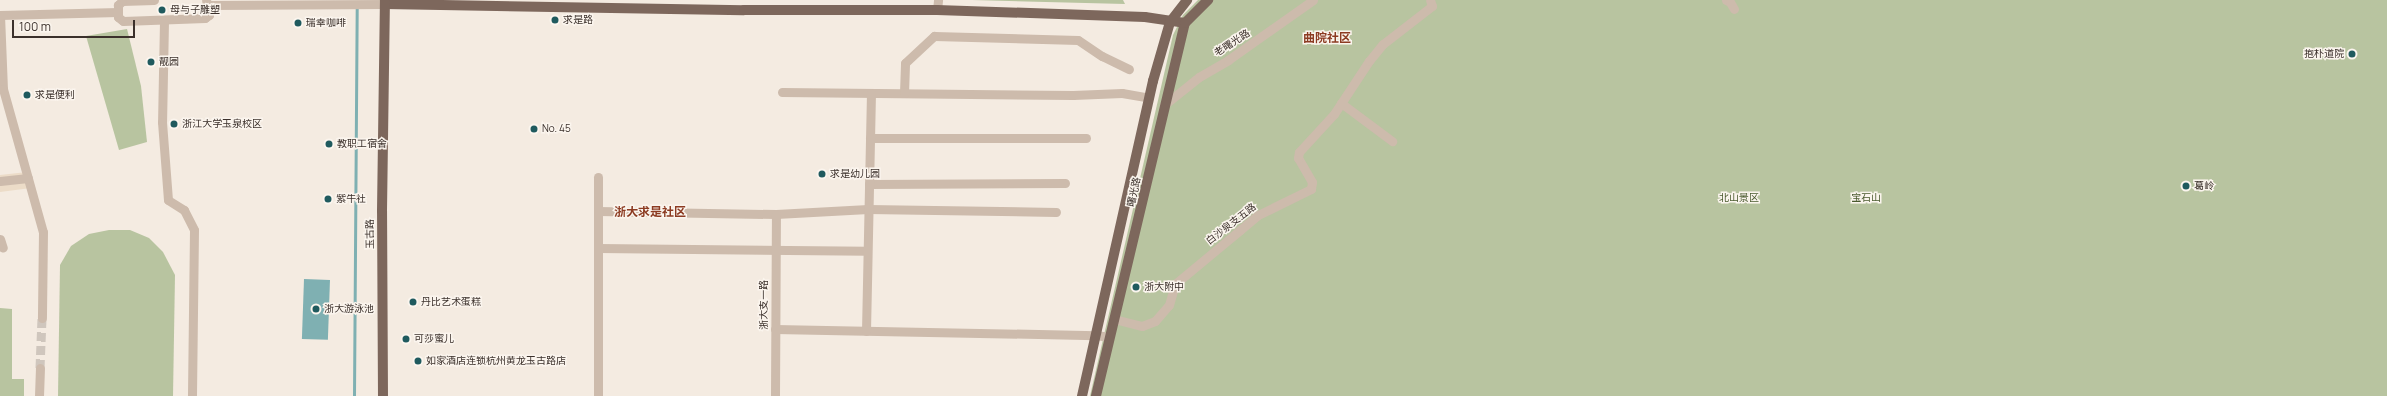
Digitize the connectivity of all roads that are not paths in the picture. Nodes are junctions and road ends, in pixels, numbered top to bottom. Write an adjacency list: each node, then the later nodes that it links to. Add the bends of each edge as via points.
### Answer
1 (154, 0): 11 (street, via 122,1 118,5)
2 (1187, 0): 14 (main road, 曙光路)
3 (1208, 0): 15 (main road)
4 (1313, 0): 22 (street, 老曙光路, via 1268,33 1199,77)
5 (1430, 0): 21 (street, via 1432,6 1383,44)
6 (1726, 0): 10 (street)
7 (385, 2): 8 (street, via 354,5); 9 (main road, via 744,10); 47 (main road, 玉古路)
8 (208, 5): 13 (street, via 209,15 205,18)
9 (938, 5): 14 (main road, via 1146,17)
10 (1734, 9)
11 (118, 12): 12 (street); 13 (street, via 118,17 123,21)
12 (0, 15): 27 (street, via 3,89)
13 (164, 22): 46 (street, via 162,122 168,200 184,210 194,230)
14 (1170, 22): 15 (main road); 20 (main road, 曙光路)
15 (1185, 23): 22 (main road, 曙光路)
16 (1129, 69): 19 (street, via 1102,56 1078,40 934,36 905,63)
17 (782, 92): 18 (street)
18 (871, 93): 19 (street); 23 (street)
19 (904, 93): 20 (street, via 1122,93)
20 (1149, 98): 42 (main road, 曙光路)
21 (1341, 103): 25 (street); 39 (street, 白沙泉支五路, via 1299,152 1298,158 1312,182 1311,189 1258,215 1216,249 1175,284 1169,305 1155,321 1142,326)
22 (1164, 105): 39 (main road, 曙光路, via 1141,216)
23 (870, 138): 24 (street); 30 (street)
24 (1086, 138)
25 (1392, 141)
26 (598, 177): 32 (street)
27 (28, 178): 28 (street); 38 (street, via 43,232)
28 (0, 181)
29 (1065, 183): 30 (street)
30 (869, 184): 31 (street)
31 (868, 208): 33 (street); 34 (street); 36 (street)
32 (598, 211): 34 (street); 35 (street)
33 (1056, 212)
34 (776, 214): 37 (street, 浙大支一路)
35 (598, 248): 37 (street); 48 (street)
36 (867, 251): 37 (street); 41 (street)
37 (775, 252): 40 (street, 浙大支一路)
38 (42, 318)
39 (1114, 319): 43 (main road, 曙光路)
40 (775, 329): 41 (street); 49 (street, 浙大支一路)
41 (866, 331): 42 (street)
42 (1096, 335): 43 (street); 50 (main road, 曙光路)
43 (1110, 337): 51 (main road, 曙光路)
44 (40, 368): 45 (street)
45 (39, 396)
46 (192, 396)
47 (383, 396)
48 (598, 396)
49 (775, 396)
50 (1082, 396)
51 (1096, 396)

